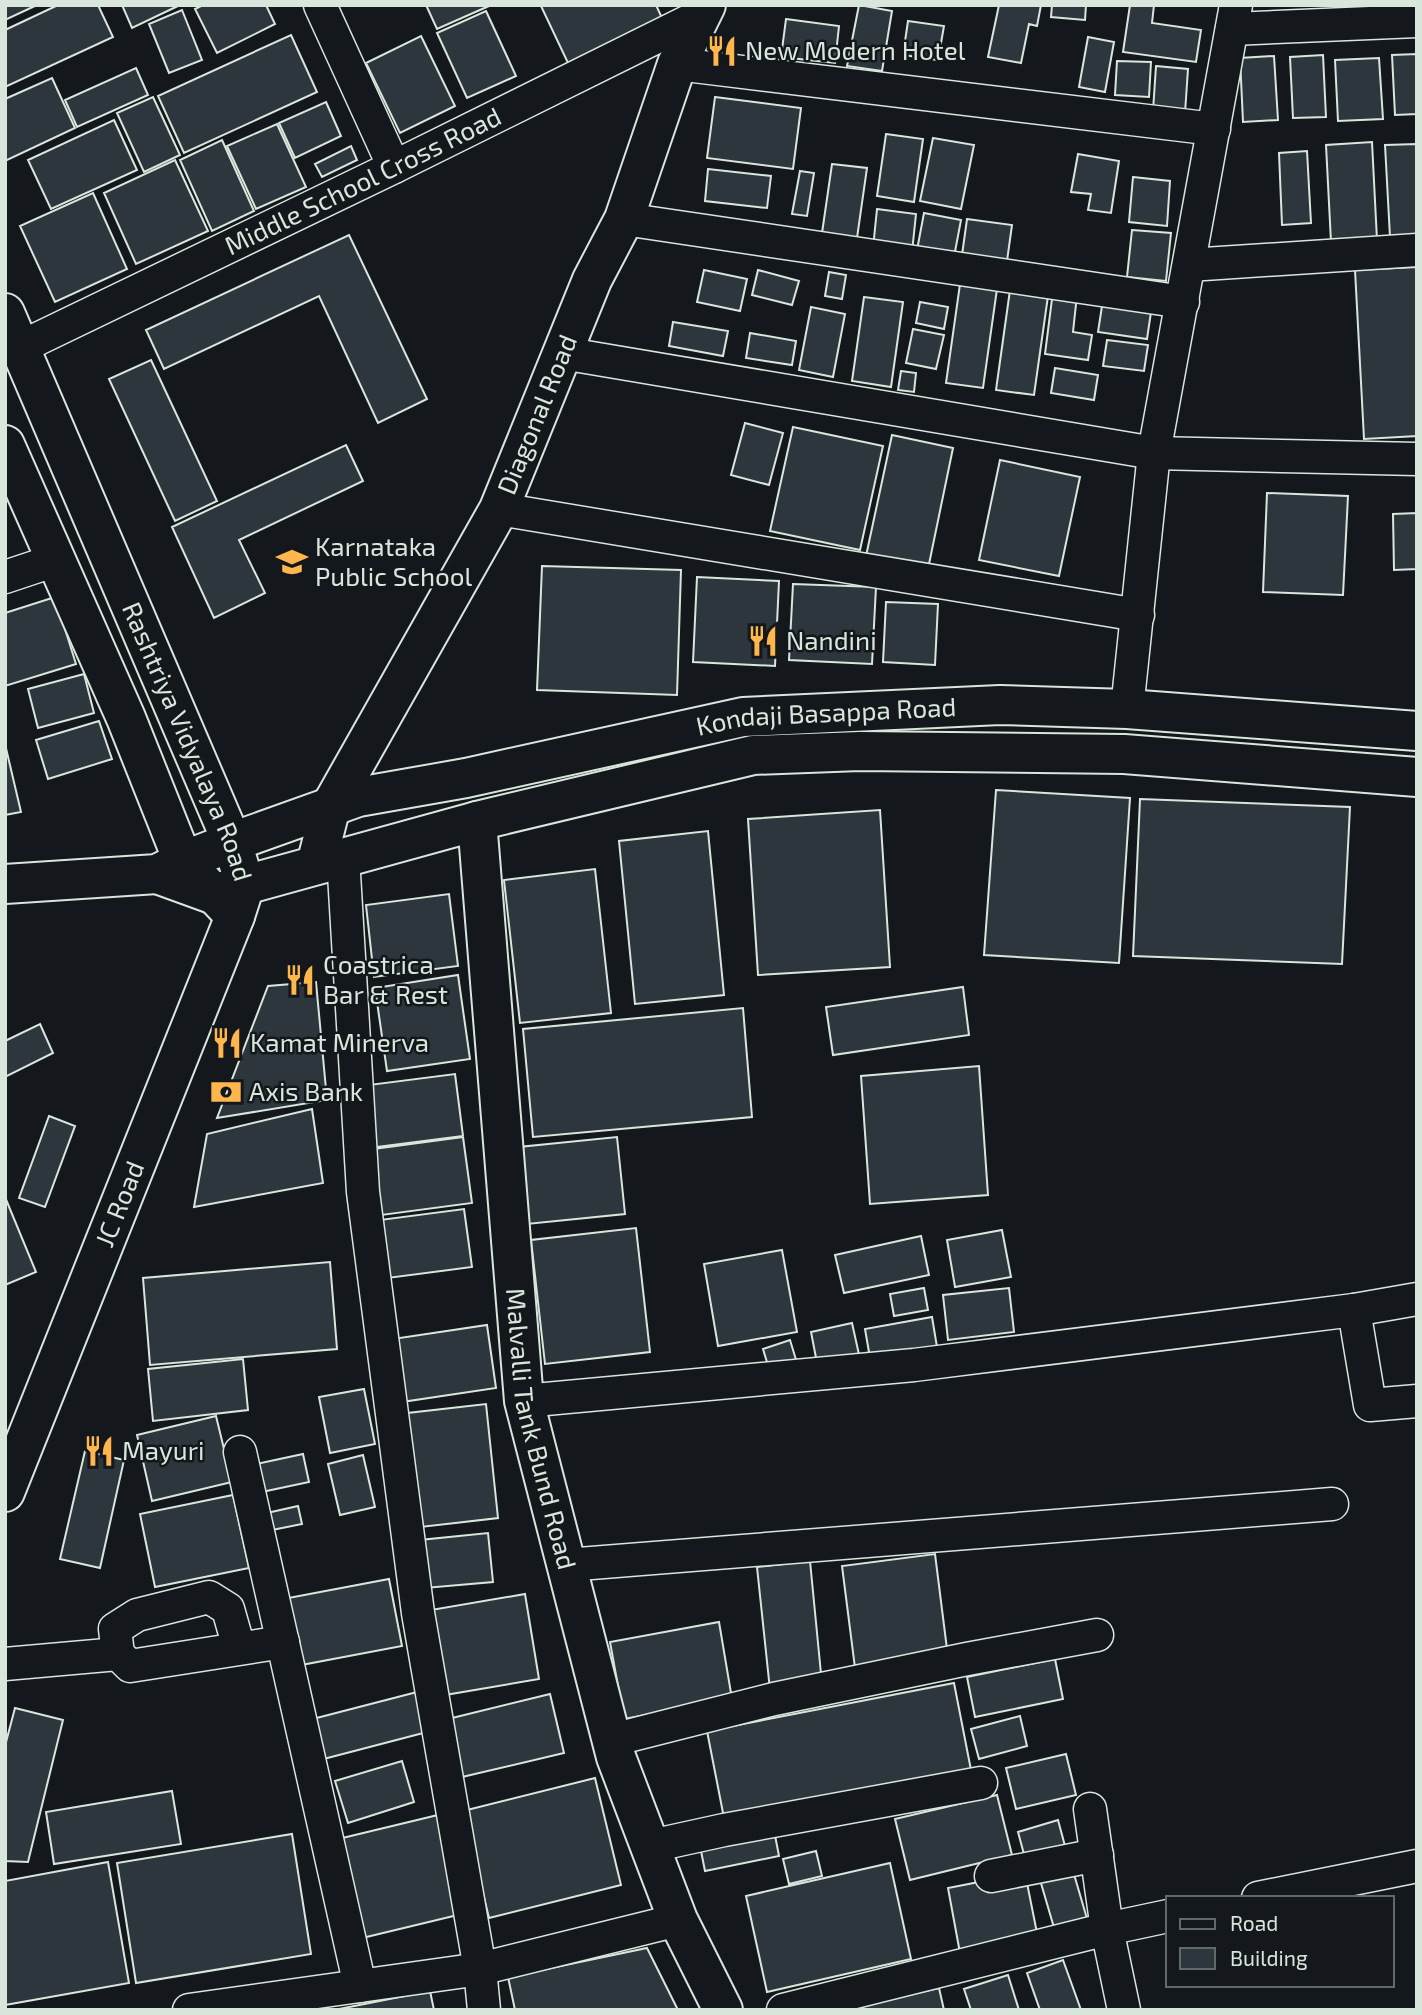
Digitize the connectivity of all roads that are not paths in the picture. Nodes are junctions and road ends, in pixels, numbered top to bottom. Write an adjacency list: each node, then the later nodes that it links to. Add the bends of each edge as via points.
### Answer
1 (320, 5): 7 (street)
2 (702, 8): 5 (main road, Diagonal Road); 7 (street, Middle School Cross Road)
3 (1234, 11): 4 (street); 6 (street)
4 (1417, 21)
5 (677, 64): 6 (street); 8 (main road, Diagonal Road)
6 (1214, 129): 10 (street)
7 (394, 167): 12 (street, Middle School Cross Road)
8 (624, 219): 11 (street); 13 (main road, Diagonal Road)
9 (1417, 250): 10 (street)
10 (1189, 265): 11 (street)
11 (1183, 302): 15 (street)
12 (13, 330): 26 (main road, Rashtriya Vidyalaya Road)
13 (562, 353): 15 (street); 17 (main road, Diagonal Road)
14 (5, 445): 18 (main road, Rashtriya Vidyalaya Road)
15 (1154, 453): 16 (street); 20 (street)
16 (1417, 459)
17 (499, 509): 20 (street); 24 (main road, Diagonal Road)
18 (56, 560): 19 (street); 28 (main road, Rashtriya Vidyalaya Road, via 126,718)
19 (5, 577)
20 (1138, 615): 21 (street)
21 (1127, 709): 22 (main road, Kondaji Basappa Road); 24 (main road, Kondaji Basappa Road, via 1000,705 743,717)
22 (1417, 731)
23 (1417, 777): 25 (main road, Kondaji Basappa Road, via 1124,754 860,751 753,755)
24 (331, 806): 26 (main road, Kondaji Basappa Road); 27 (main road, Diagonal Road)
25 (477, 821): 27 (main road, Kondaji Basappa Road); 33 (main road, Malvalli Tank Bund Road)
26 (239, 839): 28 (main road, Kondaji Basappa Road); 30 (main road, Rashtriya Vidyalaya Road)
27 (330, 861): 30 (main road, Kondaji Basappa Road); 55 (street, via 363,1192 418,1613)
28 (170, 868): 29 (main road); 30 (main road)
29 (5, 884)
30 (231, 898): 36 (main road, JC Road)
31 (1417, 1299): 32 (street)
32 (1354, 1310): 33 (street, via 914,1365); 34 (street, via 1370,1405)
33 (524, 1401): 38 (main road, Malvalli Tank Bund Road)
34 (1417, 1401)
35 (240, 1452): 40 (street)
36 (5, 1492)
37 (1332, 1504): 38 (street)
38 (566, 1565): 44 (main road, Malvalli Tank Bund Road)
39 (1097, 1635): 44 (street, via 774,1699)
40 (283, 1642): 41 (street); 56 (street)
41 (239, 1648): 42 (street, via 130,1665); 42 (street, via 228,1609 209,1597 137,1615 115,1629)
42 (118, 1654): 43 (street)
43 (5, 1664)
44 (612, 1740): 47 (main road, Malvalli Tank Bund Road)
45 (981, 1783): 47 (street)
46 (1090, 1809): 48 (street)
47 (651, 1846): 53 (main road, Malvalli Tank Bund Road)
48 (1097, 1855): 50 (street); 54 (street)
49 (1417, 1866): 51 (street)
50 (990, 1876)
51 (1268, 1896)
52 (1166, 1916): 54 (street)
53 (678, 1920): 55 (street); 60 (main road, Malvalli Tank Bund Road)
54 (1107, 1929): 61 (street); 62 (street)
55 (480, 1969): 56 (street); 59 (street)
56 (360, 1986): 57 (street)
57 (284, 2003): 58 (street)
58 (189, 2010)
59 (484, 2010)
60 (723, 2010)
61 (783, 2010)
62 (1124, 2010)

